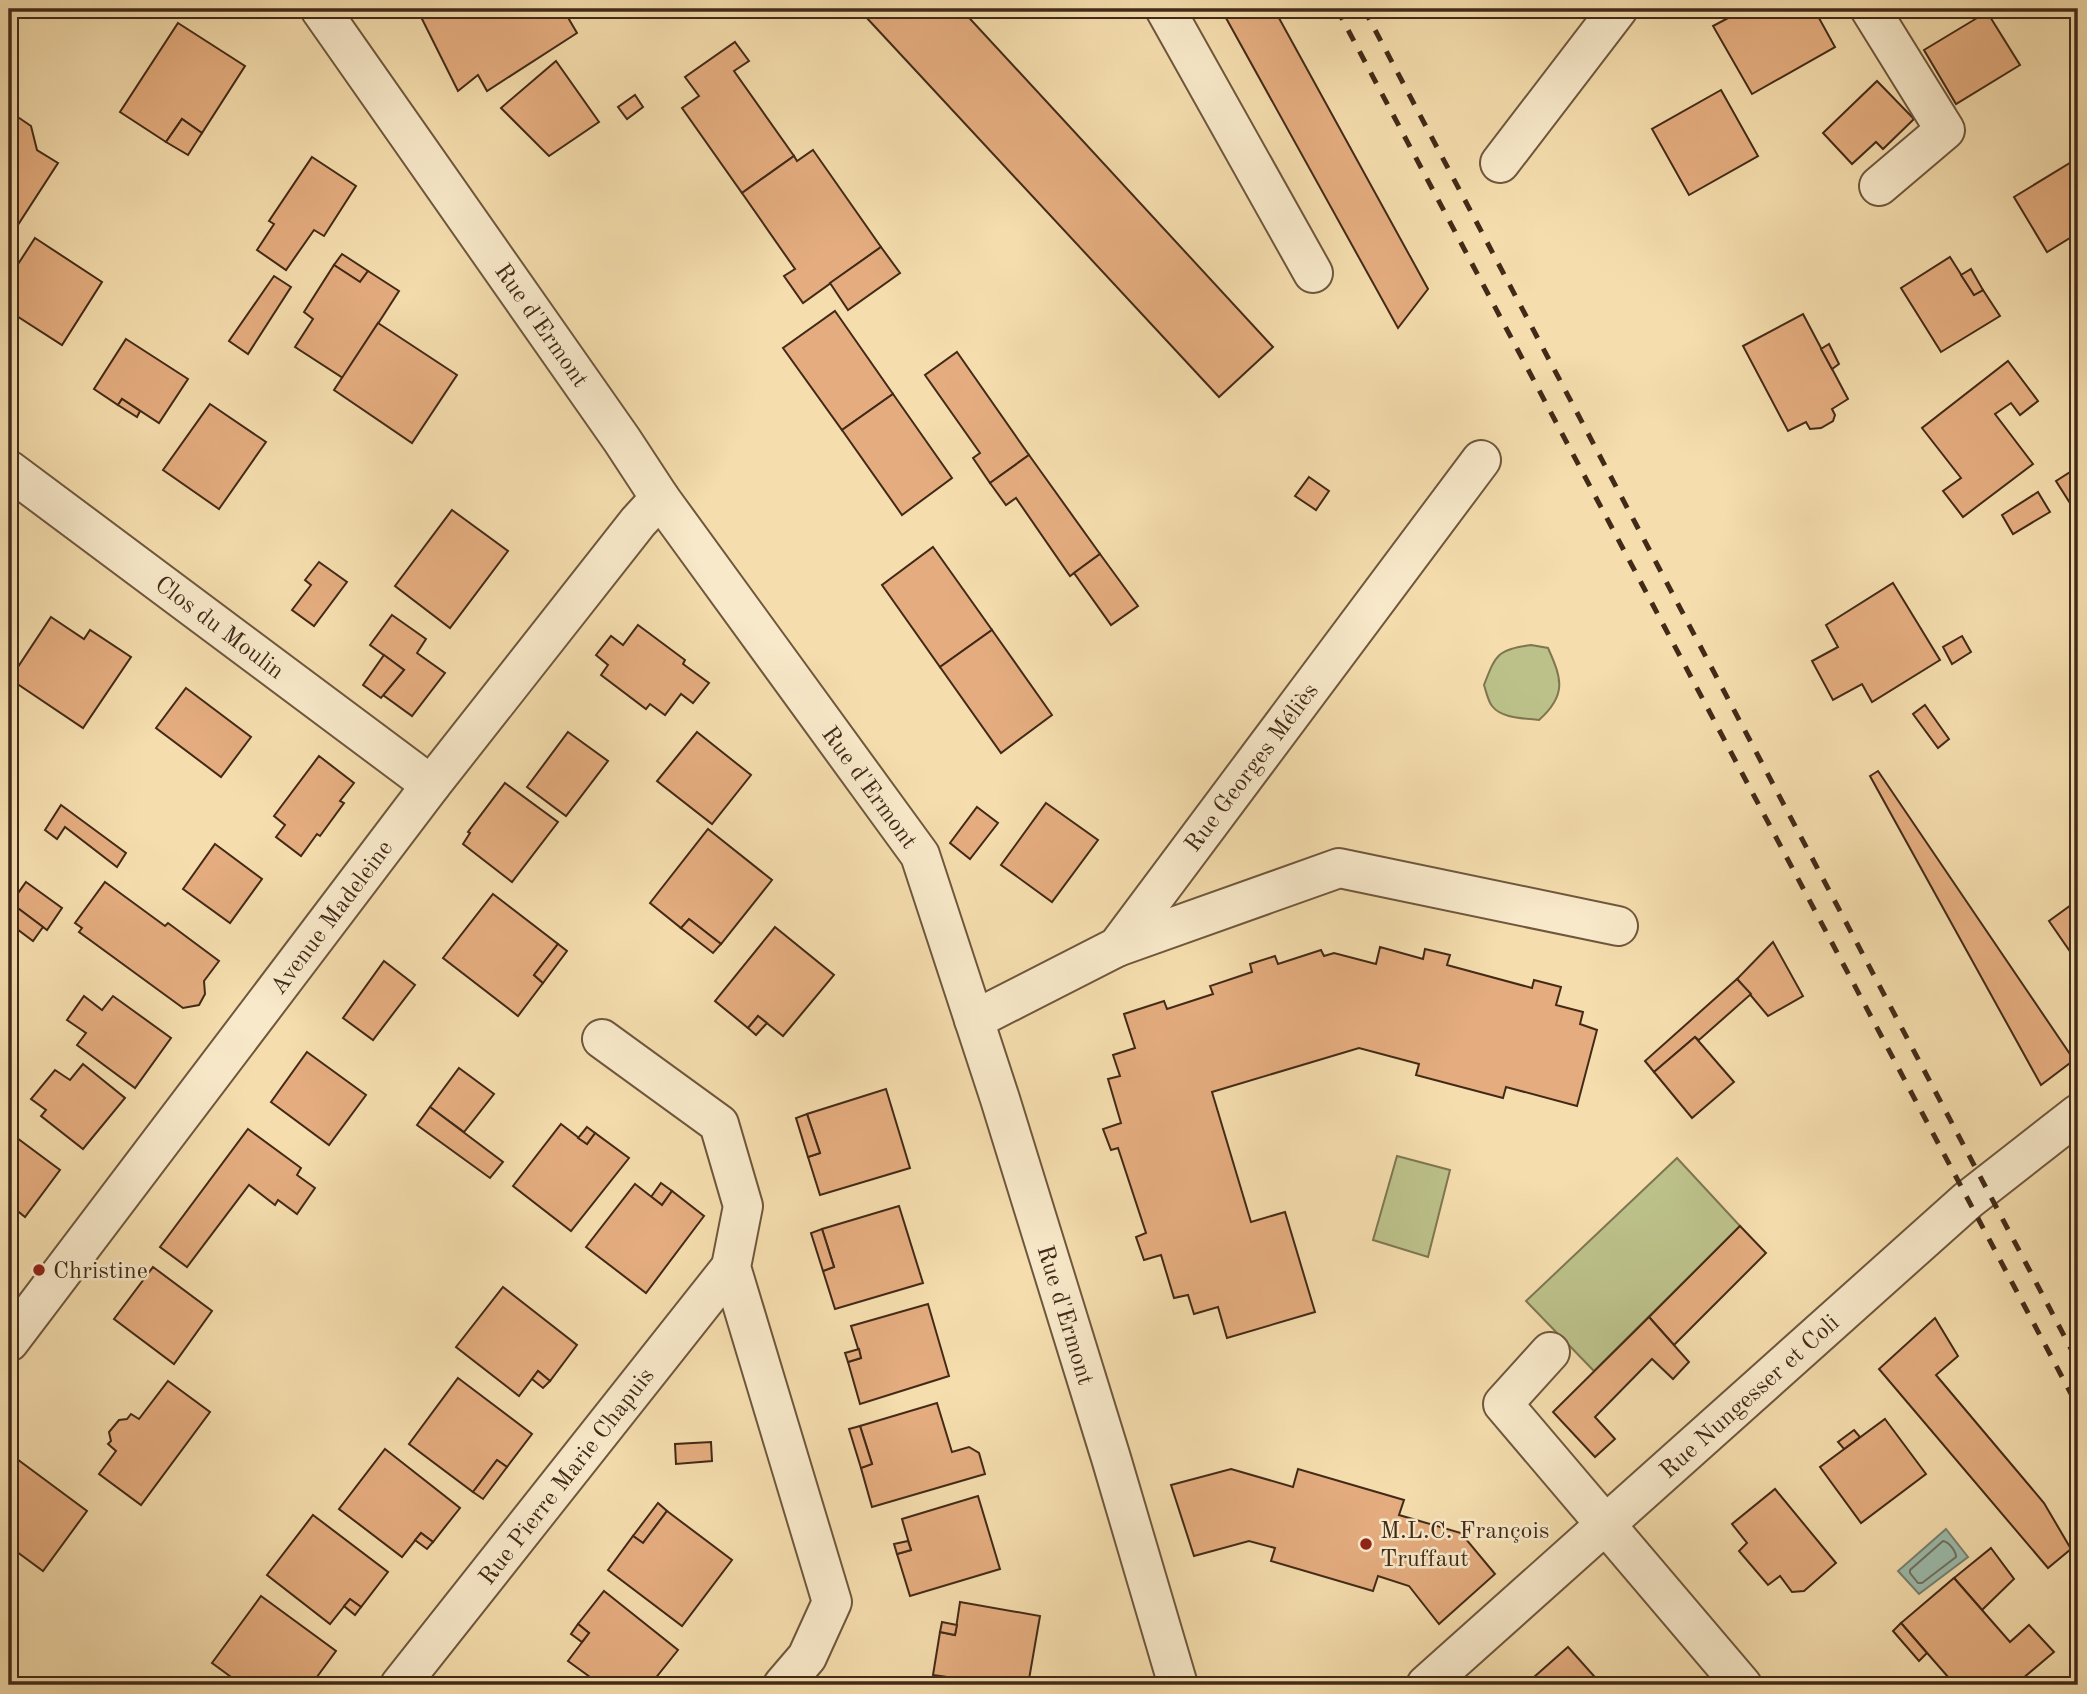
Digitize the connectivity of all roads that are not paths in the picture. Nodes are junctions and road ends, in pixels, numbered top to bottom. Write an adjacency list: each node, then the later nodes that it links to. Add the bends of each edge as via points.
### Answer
1 (320, 9): 10 (street, Rue d'Ermont)
2 (1165, 9): 7 (street)
3 (1618, 9): 5 (street)
4 (1870, 9): 6 (street, via 1945,130)
5 (1500, 163)
6 (1879, 186)
7 (1313, 273)
8 (1481, 460): 13 (street, Rue Georges Méliès)
9 (9, 470): 11 (street, Clos du Moulin)
10 (660, 498): 11 (street, Avenue Madeleine); 14 (street, Rue d'Ermont, via 919,855)
11 (431, 785): 18 (street, Avenue Madeleine)
12 (1618, 926): 13 (street, via 1339,868)
13 (1117, 947): 14 (street, Rue Georges Méliès)
14 (974, 1020): 24 (street, Rue d'Ermont)
15 (602, 1039): 17 (street, Rue Pierre Marie Chapuis, via 719,1124 743,1206)
16 (2078, 1114): 20 (street, Rue Nungesser et Coli, via 1968,1200)
17 (731, 1267): 22 (street, Rue Pierre Marie Chapuis); 23 (street, Rue Pierre Marie Chapuis, via 832,1602 807,1657)
18 (9, 1342)
19 (1550, 1352): 20 (street, via 1503,1404)
20 (1606, 1524): 21 (street, Rue Nungesser et Coli); 25 (street)
21 (1433, 1683)
22 (400, 1685)
23 (783, 1685)
24 (1178, 1685)
25 (1742, 1685)

